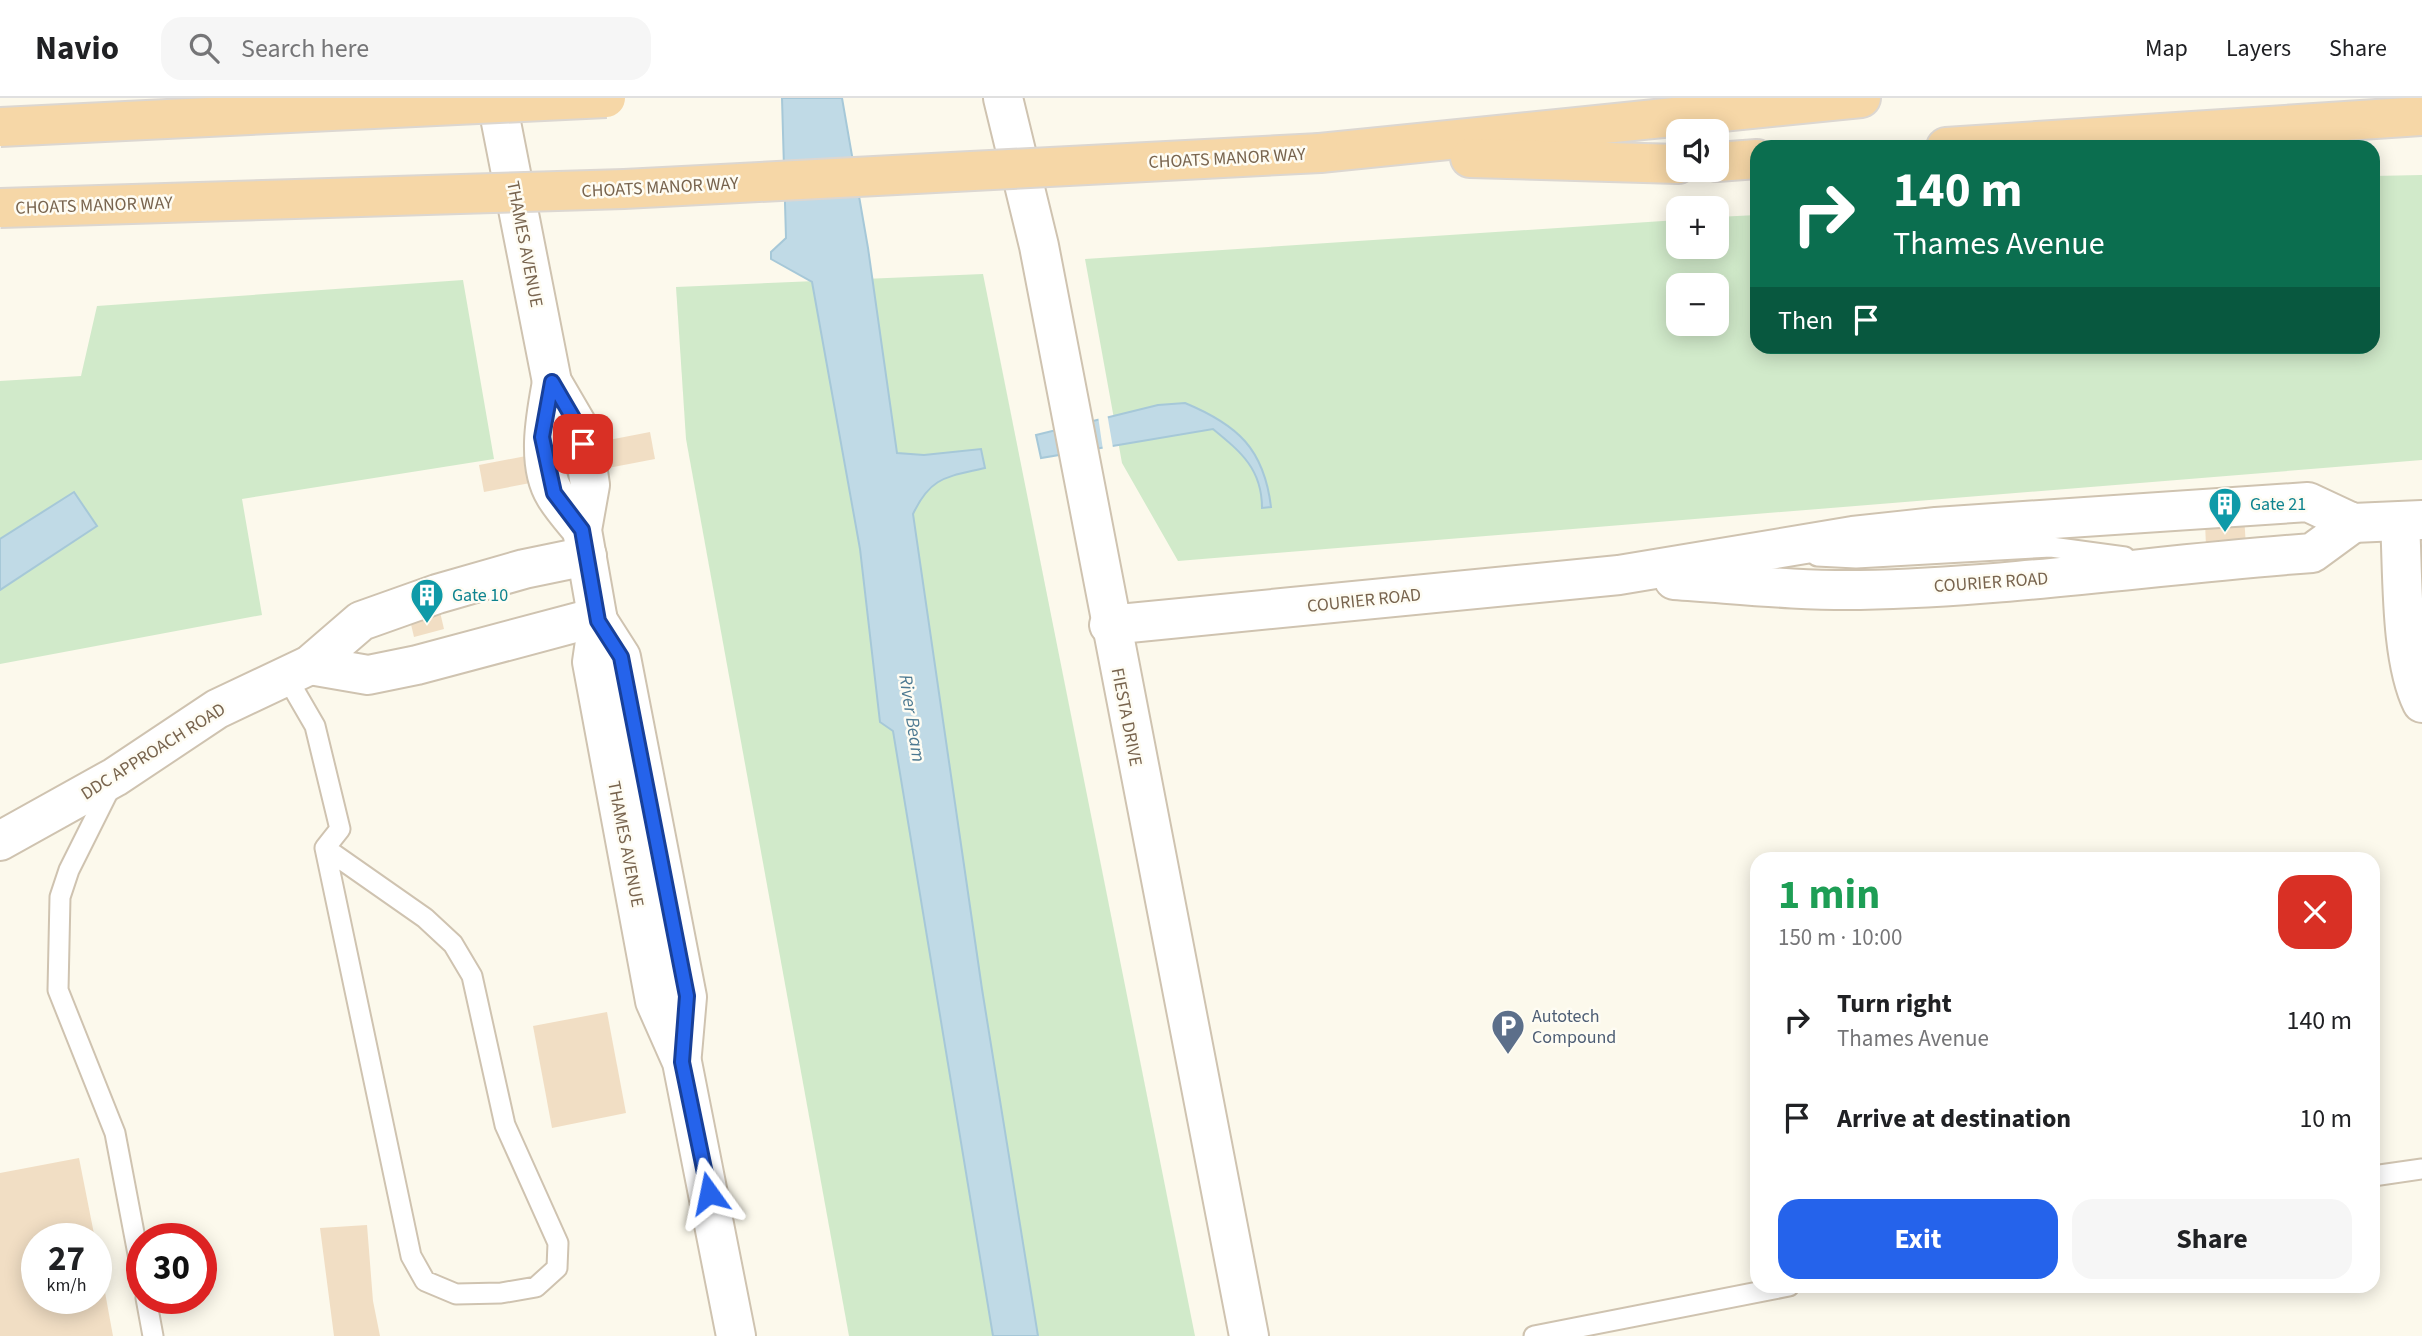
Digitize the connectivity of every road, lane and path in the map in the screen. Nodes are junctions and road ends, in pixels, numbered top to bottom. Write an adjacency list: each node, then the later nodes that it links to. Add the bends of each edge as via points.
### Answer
1 (606, 98): 6 (highway, bridge)
2 (1003, 98): 22 (street, FIESTA DRIVE, via 1039,246)
3 (1861, 98): 8 (highway)
4 (497, 101): 16 (street, THAMES AVENUE, via 552,382 542,437 547,466 554,493)
5 (2422, 116): 7 (highway)
6 (0, 127)
7 (2054, 140)
8 (1320, 153): 11 (highway); 12 (highway, CHOATS MANOR WAY, bridge, via 624,190)
9 (1750, 160): 10 (highway)
10 (1729, 161)
11 (1666, 164)
12 (0, 208)
13 (2171, 511): 15 (street, COURIER ROAD, via 2308,502); 17 (lane); 20 (street, COURIER ROAD, via 1936,527)
14 (2411, 521): 15 (street, COURIER ROAD); 24 (street, via 2408,643)
15 (2353, 523): 19 (street, COURIER ROAD, via 2312,553)
16 (584, 543): 21 (street, THAMES AVENUE); 23 (street, DDC APPROACH ROAD, via 524,569 382,611 361,621)
17 (2051, 547): 18 (lane); 19 (lane)
18 (1856, 558): 20 (lane); 20 (lane)
19 (2180, 565): 20 (street, COURIER ROAD, via 1987,584 1872,589)
20 (1748, 569): 22 (street, COURIER ROAD, via 1619,576)
21 (598, 619): 23 (street, via 368,675); 34 (street, THAMES AVENUE, via 621,657 687,996 682,1062)
22 (1109, 625): 35 (street, FIESTA DRIVE)
23 (298, 671): 25 (street, DDC APPROACH ROAD, via 217,709); 27 (lane, via 340,829)
24 (2422, 703)
25 (115, 776): 26 (street, DDC APPROACH ROAD); 30 (lane, via 60,897 58,990 115,1133)
26 (0, 841)
27 (326, 848): 27 (lane, via 425,918 453,944 472,976 505,1125 558,1243 557,1268 536,1287 456,1294 425,1282 411,1256)
28 (2422, 1169): 29 (lane)
29 (2380, 1175)
30 (132, 1223)
31 (1753, 1293): 36 (lane)
32 (149, 1314): 33 (lane)
33 (153, 1336)
34 (736, 1336)
35 (1249, 1336)
36 (1534, 1336)

